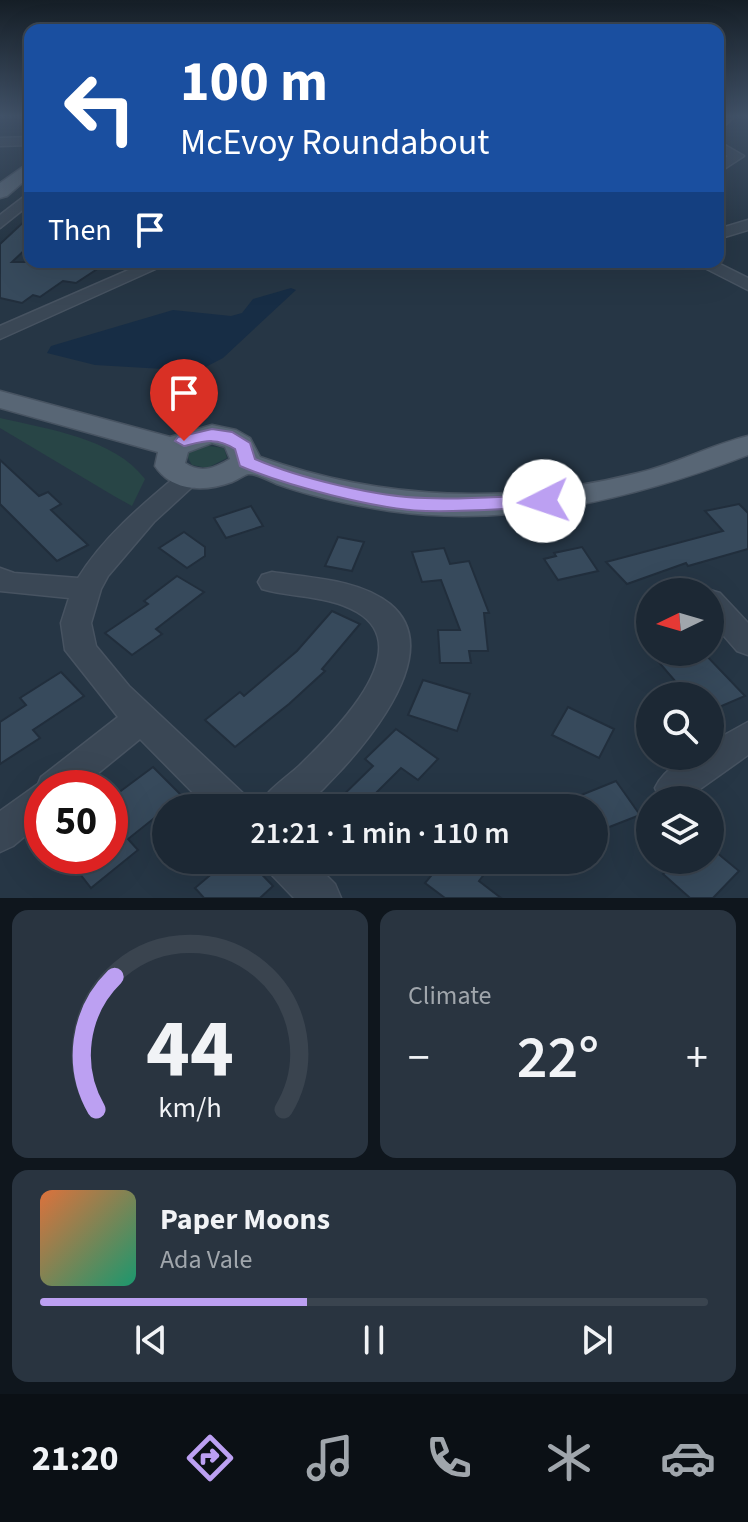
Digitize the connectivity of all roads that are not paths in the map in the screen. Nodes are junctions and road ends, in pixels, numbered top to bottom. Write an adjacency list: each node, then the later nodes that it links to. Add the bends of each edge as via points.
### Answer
1 (24, 173): 2 (main road)
2 (0, 192)
3 (24, 201): 4 (street)
4 (0, 223)
5 (748, 225): 6 (street)
6 (724, 232)
7 (148, 268): 10 (street)
8 (714, 268): 9 (street)
9 (748, 285)
10 (0, 333)
11 (0, 399): 13 (main road)
12 (748, 445): 14 (main road, via 640,483 583,496 482,505 374,498)
13 (175, 448): 14 (main road, via 197,436 225,436 244,447); 15 (main road, via 170,466)
14 (246, 462): 15 (main road, via 219,477)
15 (189, 478): 18 (street, via 145,516)
16 (3, 582): 18 (street)
17 (272, 582): 26 (street, via 352,597 379,611 398,636 398,651 379,695)
18 (86, 589): 21 (street, via 76,623 81,650)
19 (724, 616): 20 (street)
20 (748, 643)
21 (142, 717): 23 (street); 25 (street)
22 (748, 736): 24 (street)
23 (76, 770)
24 (676, 786)
25 (218, 794)
26 (294, 794)
27 (24, 814): 28 (street)
28 (0, 834)
29 (298, 874): 30 (street)
30 (321, 898)

